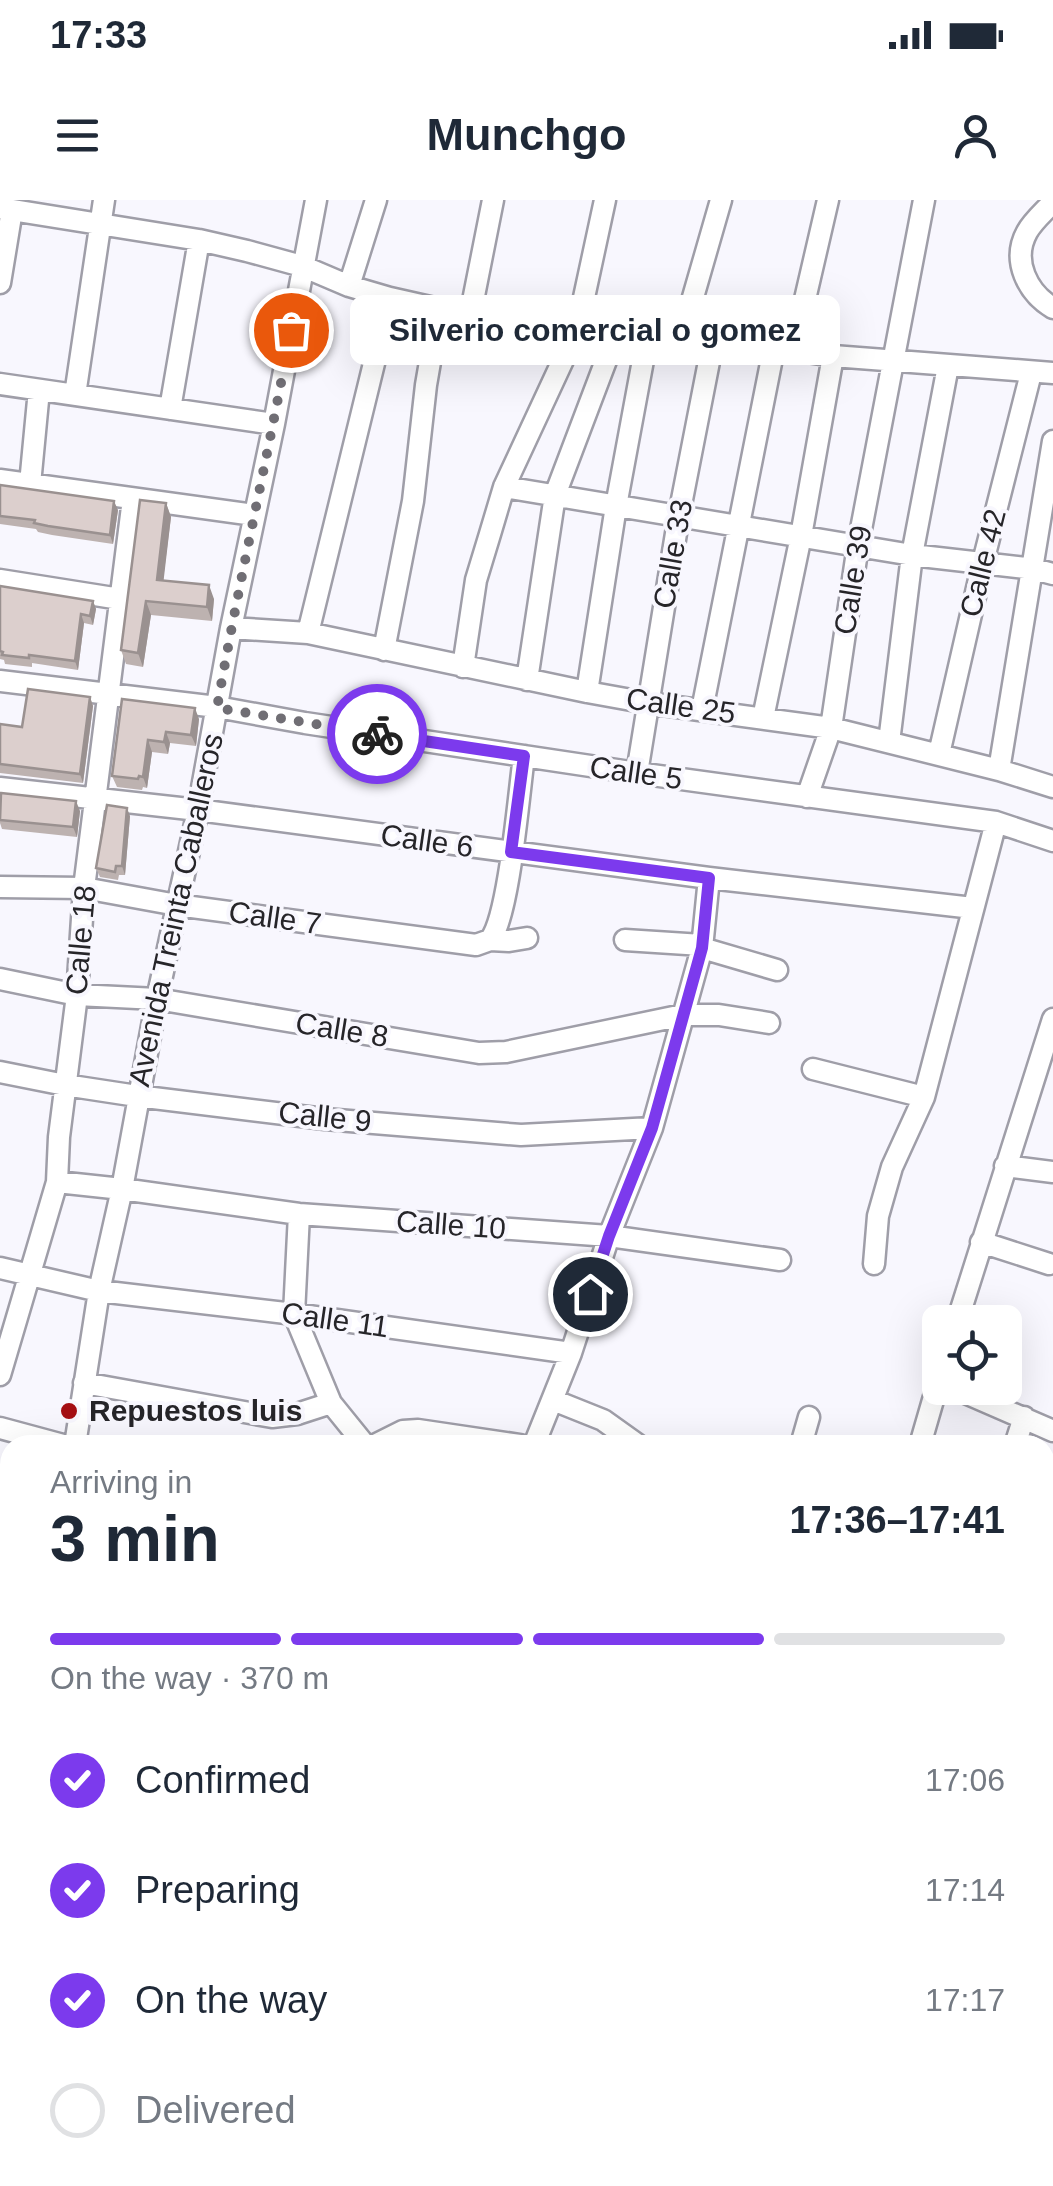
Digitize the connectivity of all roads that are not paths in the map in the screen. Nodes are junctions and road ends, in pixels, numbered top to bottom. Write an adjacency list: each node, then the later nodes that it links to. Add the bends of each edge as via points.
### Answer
1 (104, 200): 11 (street)
2 (316, 200): 13 (street, Avenida Treinta Caballeros)
3 (376, 200): 15 (street)
4 (493, 200): 19 (street)
5 (605, 200): 22 (street)
6 (721, 200): 23 (street)
7 (828, 200): 25 (street)
8 (924, 200): 27 (street, Calle 39)
9 (1053, 202): 17 (street, via 1026,233 1020,253 1027,284)
10 (6, 208): 11 (street); 14 (street)
11 (100, 224): 12 (street); 33 (street)
12 (199, 240): 13 (street); 34 (street)
13 (302, 266): 15 (street); 35 (street, Avenida Treinta Caballeros)
14 (0, 283)
15 (349, 286): 16 (street)
16 (390, 298): 18 (street); 54 (street)
17 (1053, 308)
18 (439, 310): 19 (street); 55 (street)
19 (470, 316): 22 (street)
20 (618, 328): 21 (street); 22 (street); 40 (street)
21 (649, 328): 23 (street); 42 (street)
22 (577, 330): 39 (street)
23 (683, 332): 24 (street)
24 (714, 336): 25 (street); 44 (street, Calle 33)
25 (784, 349): 26 (street); 45 (street)
26 (833, 356): 27 (street); 46 (street)
27 (892, 360): 28 (street); 47 (street, Calle 39)
28 (948, 366): 29 (street); 48 (street)
29 (1031, 372): 30 (street); 49 (street, Calle 42)
30 (1053, 373)
31 (0, 384): 32 (street)
32 (39, 390): 33 (street); 38 (street)
33 (75, 395): 34 (street)
34 (170, 409): 35 (street)
35 (274, 424): 43 (street, Avenida Treinta Caballeros)
36 (1053, 441): 50 (street)
37 (0, 480): 38 (street)
38 (30, 484): 41 (street)
39 (504, 487): 40 (street); 56 (street, via 476,580)
40 (555, 494): 42 (street); 57 (street)
41 (132, 499): 43 (street); 52 (street, Calle 18)
42 (616, 506): 44 (street); 59 (street)
43 (254, 515): 53 (street, Avenida Treinta Caballeros)
44 (679, 515): 45 (street); 61 (street, Calle 33)
45 (739, 525): 46 (street); 63 (street)
46 (801, 536): 47 (street); 64 (street)
47 (858, 545): 48 (street); 65 (street, Calle 39)
48 (912, 554): 49 (street); 66 (street)
49 (983, 562): 50 (street); 67 (street, Calle 42)
50 (1043, 571): 69 (street)
51 (0, 580): 52 (street)
52 (120, 599): 60 (street, Calle 18)
53 (231, 628): 54 (street, Calle 25); 62 (street, Avenida Treinta Caballeros)
54 (308, 633): 55 (street, Calle 25)
55 (384, 650): 56 (street, Calle 25)
56 (462, 667): 57 (street, Calle 25)
57 (527, 680): 59 (street, Calle 25)
58 (0, 681): 60 (street, Calle 5)
59 (587, 692): 61 (street, Calle 25)
60 (108, 695): 62 (street, Calle 5); 74 (street, Calle 18)
61 (648, 703): 63 (street, Calle 25); 70 (street, Calle 33)
62 (217, 708): 68 (street, Calle 5); 75 (street, Avenida Treinta Caballeros)
63 (702, 710): 64 (street, Calle 25)
64 (763, 718): 65 (street, Calle 25)
65 (830, 728): 66 (street, Calle 25); 73 (street, Calle 39)
66 (888, 742): 67 (street, Calle 25)
67 (939, 754): 69 (street, Calle 25)
68 (524, 756): 70 (street, Calle 5); 78 (street)
69 (999, 770): 71 (street, Calle 25)
70 (638, 773): 73 (street, Calle 5)
71 (1053, 787)
72 (0, 788): 74 (street, Calle 6)
73 (806, 796): 76 (street, Calle 5)
74 (95, 800): 75 (street, Calle 6); 81 (street, Calle 18)
75 (198, 810): 78 (street, Calle 6); 82 (street, Avenida Treinta Caballeros)
76 (996, 822): 77 (street, Calle 5); 83 (street)
77 (1053, 841)
78 (511, 852): 79 (street, Calle 6); 85 (street)
79 (709, 878): 83 (street, Calle 6); 87 (street)
80 (0, 887): 81 (street, Calle 7)
81 (84, 888): 82 (street, Calle 7); 90 (street, Calle 18)
82 (177, 905): 85 (street, Calle 7, via 476,945); 91 (street, Avenida Treinta Caballeros)
83 (973, 908): 100 (street)
84 (527, 938): 85 (street, Calle 7)
85 (490, 940)
86 (625, 940): 87 (street)
87 (702, 947): 88 (street); 92 (street)
88 (777, 970)
89 (0, 979): 90 (street, Calle 8)
90 (77, 995): 91 (street, Calle 8); 98 (street, Calle 18)
91 (156, 999): 92 (street, Calle 8, via 492,1053); 99 (street, Avenida Treinta Caballeros)
92 (683, 1015): 94 (street, Calle 8); 101 (street)
93 (1053, 1020): 97 (street)
94 (769, 1022)
95 (813, 1069): 100 (street)
96 (0, 1072): 98 (street, Calle 9)
97 (1045, 1072): 102 (street)
98 (65, 1085): 99 (street, Calle 9); 104 (street, Calle 18)
99 (138, 1096): 101 (street, Calle 9, via 522,1134); 105 (street, Avenida Treinta Caballeros)
100 (924, 1097): 110 (street, via 892,1166)
101 (652, 1128): 107 (street)
102 (1005, 1166): 103 (street); 108 (street)
103 (1053, 1172)
104 (58, 1182): 105 (street, Calle 10); 113 (street, Calle 18)
105 (122, 1188): 106 (street, Calle 10); 114 (street, Avenida Treinta Caballeros)
106 (300, 1214): 107 (street, Calle 10); 116 (street)
107 (609, 1236): 109 (street, Calle 10); 117 (street)
108 (981, 1242): 111 (street); 115 (street)
109 (780, 1260)
110 (874, 1264)
111 (1048, 1264)
112 (0, 1268): 113 (street, Calle 11)
113 (30, 1274): 114 (street, Calle 11); 118 (street, Calle 18)
114 (99, 1292): 116 (street, Calle 11); 119 (street, Avenida Treinta Caballeros)
115 (961, 1305)
116 (294, 1314): 117 (street, Calle 11); 121 (street)
117 (572, 1354): 120 (street)
118 (0, 1375)
119 (84, 1382): 121 (street, via 272,1417); 129 (street, Avenida Treinta Caballeros)
120 (553, 1400): 133 (street); 134 (street)
121 (331, 1403): 130 (street)
122 (935, 1405): 136 (street)
123 (996, 1405): 125 (street)
124 (809, 1417): 135 (street)
125 (1024, 1417): 127 (street); 137 (street)
126 (0, 1428): 128 (street)
127 (1053, 1431)
128 (26, 1435)
129 (76, 1435)
130 (357, 1435)
131 (395, 1435): 132 (street)
132 (452, 1435)
133 (538, 1435)
134 (624, 1435)
135 (804, 1435)
136 (924, 1435)
137 (1018, 1435)

